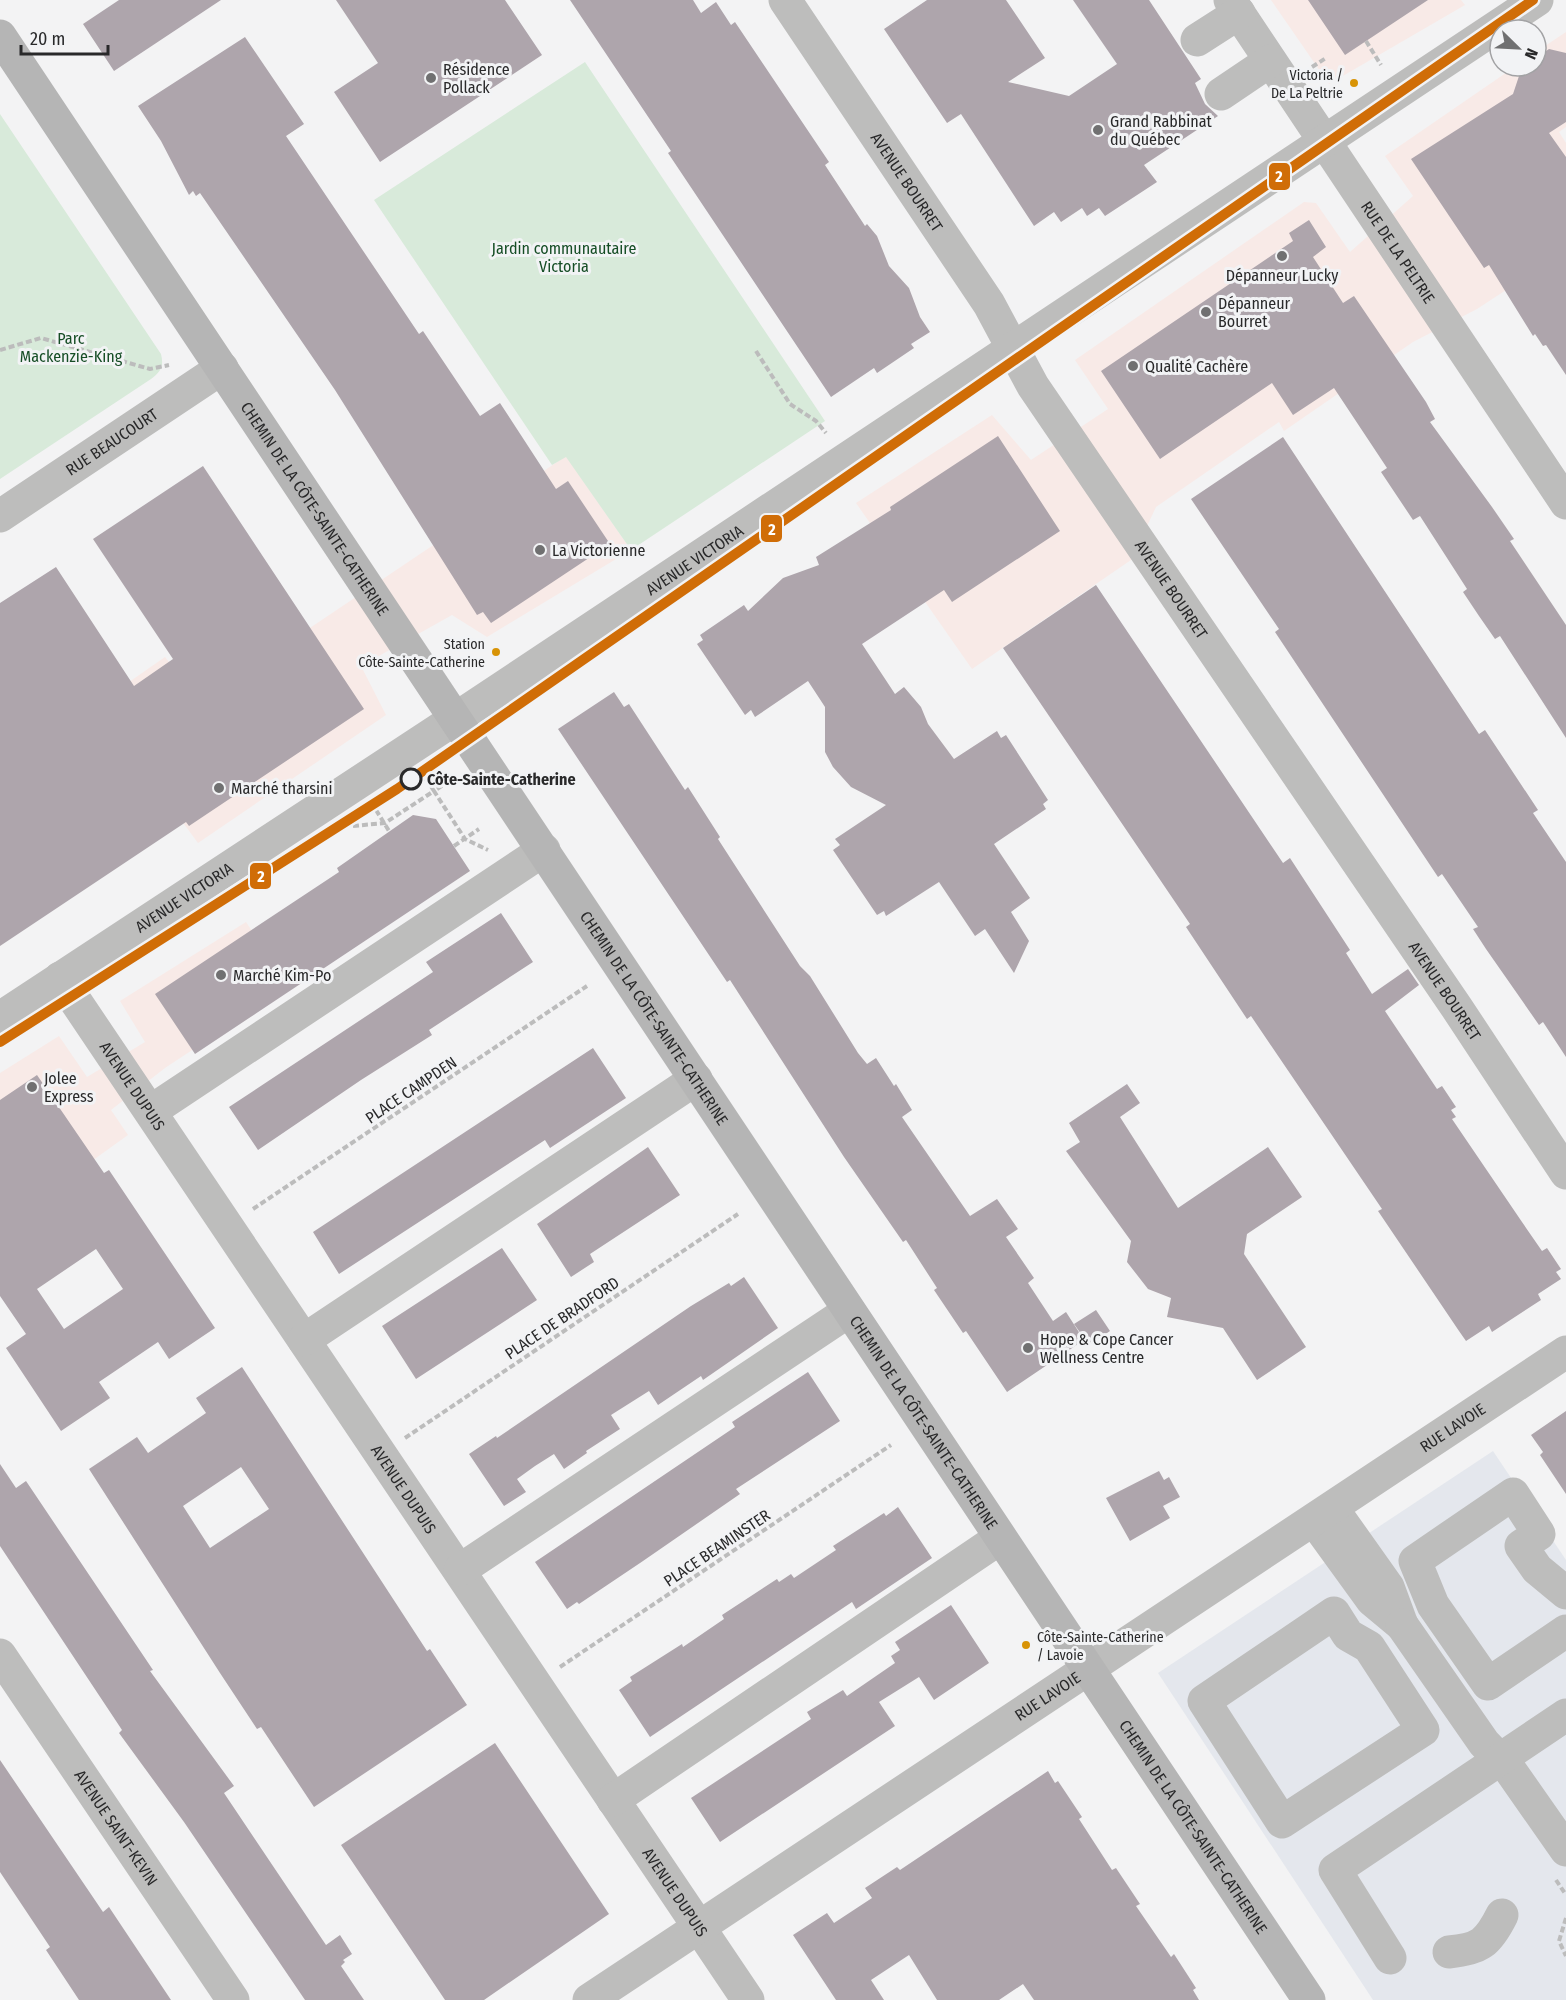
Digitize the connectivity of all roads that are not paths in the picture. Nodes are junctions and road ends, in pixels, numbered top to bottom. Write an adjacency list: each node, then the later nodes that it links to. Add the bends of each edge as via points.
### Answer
1 (785, 0): 9 (street, AVENUE BOURRET, via 989,304)
2 (1537, 0): 8 (street, AVENUE VICTORIA)
3 (1234, 6): 5 (street); 6 (street, RUE DE LA PELTRIE)
4 (0, 36): 10 (main road, CHEMIN DE LA CÔTE-SAINTE-CATHERINE)
5 (1197, 40)
6 (1270, 61): 7 (street); 8 (street, RUE DE LA PELTRIE)
7 (1221, 94)
8 (1323, 141): 9 (street, AVENUE VICTORIA); 11 (street, RUE DE LA PELTRIE)
9 (1012, 348): 13 (street, AVENUE VICTORIA); 19 (street, AVENUE BOURRET, via 1033,386)
10 (222, 368): 12 (street, RUE BEAUCOURT); 13 (main road, CHEMIN DE LA CÔTE-SAINTE-CATHERINE)
11 (1566, 503)
12 (0, 516)
13 (455, 719): 14 (main road, CHEMIN DE LA CÔTE-SAINTE-CATHERINE); 15 (street, AVENUE VICTORIA)
14 (544, 850): 17 (main road, CHEMIN DE LA CÔTE-SAINTE-CATHERINE); 18 (street)
15 (60, 978): 16 (street, AVENUE VICTORIA); 18 (street, AVENUE DUPUIS)
16 (0, 1018)
17 (696, 1080): 20 (main road, CHEMIN DE LA CÔTE-SAINTE-CATHERINE); 21 (street)
18 (151, 1111): 21 (street, AVENUE DUPUIS)
19 (1566, 1173)
20 (849, 1311): 24 (main road, CHEMIN DE LA CÔTE-SAINTE-CATHERINE); 25 (street)
21 (304, 1340): 25 (street, AVENUE DUPUIS)
22 (1566, 1352): 23 (street, RUE LAVOIE)
23 (1323, 1514): 28 (street, via 1372,1600); 32 (street, RUE LAVOIE)
24 (1000, 1538): 32 (main road, CHEMIN DE LA CÔTE-SAINTE-CATHERINE); 35 (street)
25 (460, 1570): 35 (street, AVENUE DUPUIS)
26 (1566, 1593): 27 (street, via 1537,1569 1521,1546 1539,1534 1512,1494 1415,1560)
27 (1433, 1605): 28 (street); 29 (street, via 1488,1684)
28 (1402, 1625): 30 (street); 34 (street)
29 (1566, 1631)
30 (1369, 1647): 30 (street, via 1423,1730 1282,1822 1204,1701 1334,1613 1348,1635)
31 (0, 1655): 39 (street, AVENUE SAINT-KEVIN)
32 (1090, 1669): 37 (street, RUE LAVOIE); 42 (main road, CHEMIN DE LA CÔTE-SAINTE-CATHERINE)
33 (1566, 1715): 34 (street)
34 (1500, 1760): 36 (street, via 1510,1770); 38 (street, via 1335,1870)
35 (614, 1800): 37 (street, AVENUE DUPUIS)
36 (1561, 1865)
37 (699, 1926): 40 (street, RUE LAVOIE); 41 (street, AVENUE DUPUIS)
38 (1390, 1958)
39 (232, 2000)
40 (590, 2000)
41 (748, 2000)
42 (1309, 2000)

